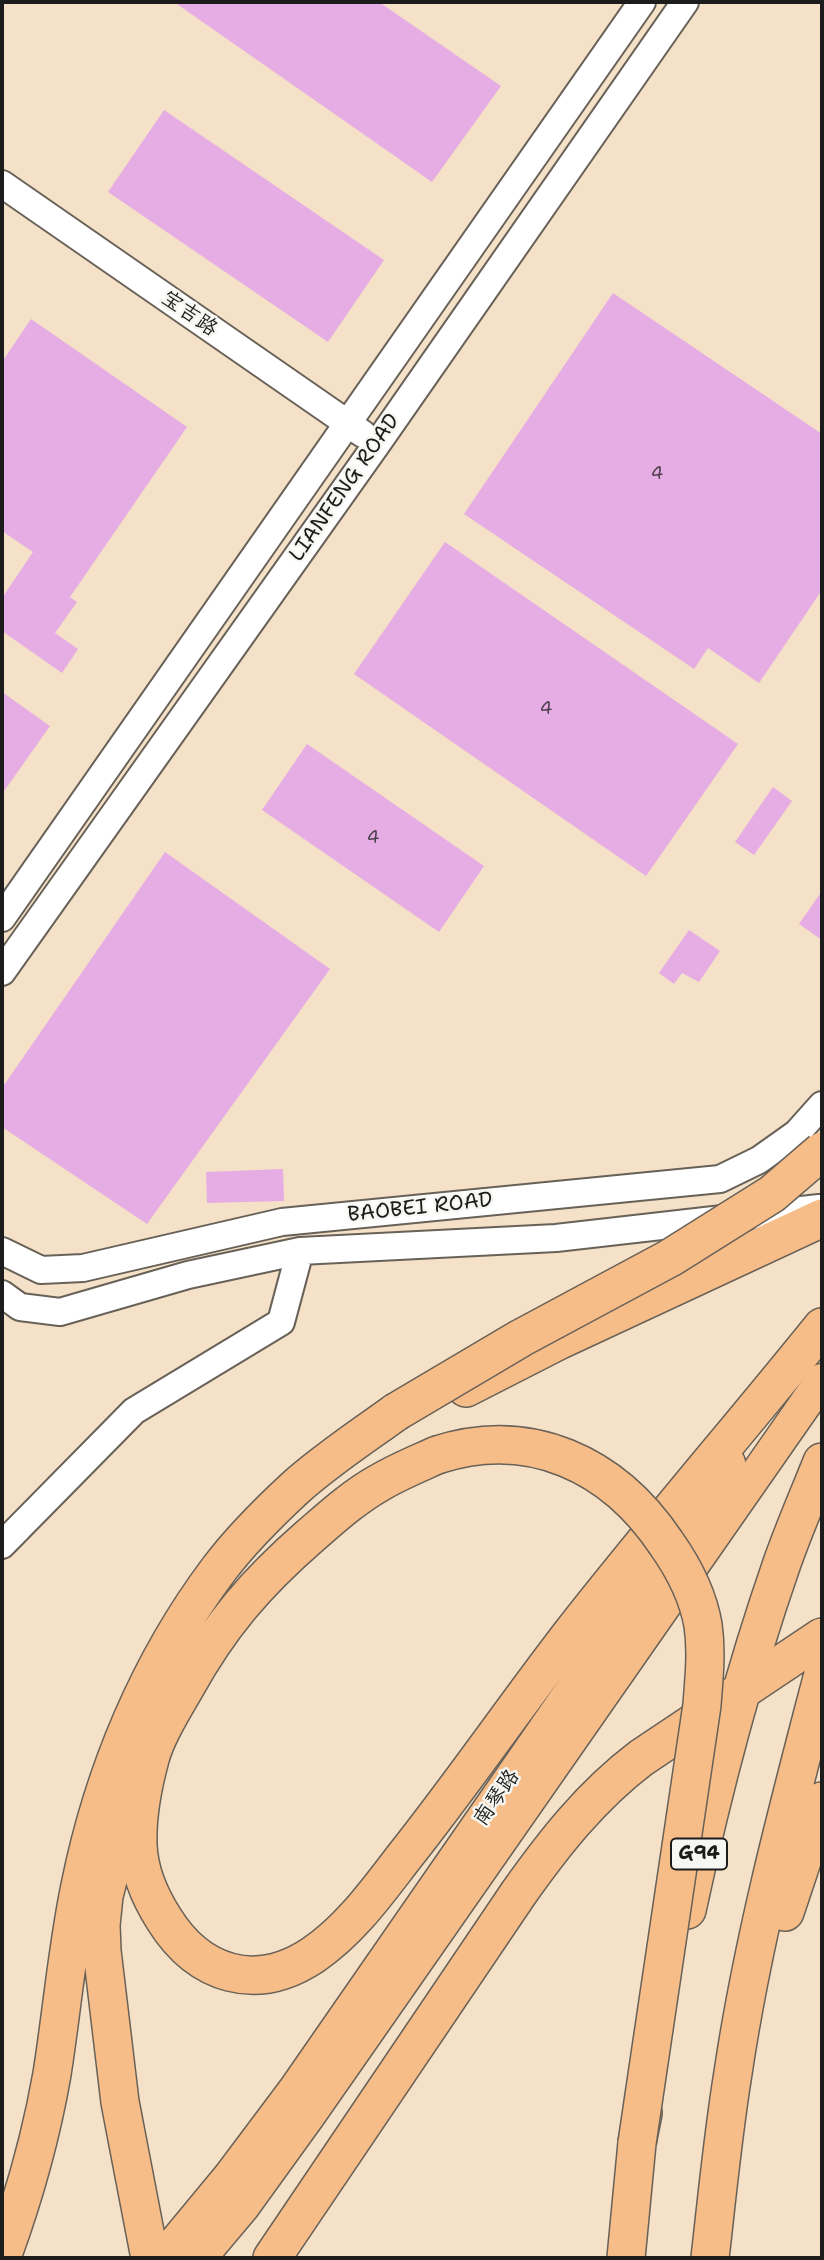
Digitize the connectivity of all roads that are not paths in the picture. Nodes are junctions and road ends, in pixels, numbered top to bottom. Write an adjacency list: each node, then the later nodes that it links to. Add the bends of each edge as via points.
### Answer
1 (642, 2): 4 (street, LIANFENG ROAD)
2 (685, 2): 5 (street, LIANFENG ROAD)
3 (2, 184): 4 (street, 宝吉路)
4 (348, 424): 5 (street, 宝吉路); 6 (street, LIANFENG ROAD)
5 (377, 444): 7 (street, LIANFENG ROAD)
6 (2, 918)
7 (2, 972)
8 (822, 1105): 11 (street, BAOBEI ROAD, via 797,1133 759,1160 720,1179 282,1222 83,1268 41,1270)
9 (822, 1151): 16 (highway, bridge, via 772,1194 670,1258 521,1338)
10 (821, 1211): 12 (street, via 556,1238); 16 (highway)
11 (2, 1251)
12 (300, 1251): 13 (street, via 188,1275 60,1312 20,1307); 18 (street, via 281,1322 134,1411)
13 (2, 1294)
14 (822, 1329): 21 (highway, via 570,1635 370,1900 313,1955 271,1973 219,1970 201,1961 169,1928 153,1903 138,1847); 27 (main road, 南琴路, via 295,2089)
15 (822, 1380): 28 (main road, 南琴路, via 307,2117)
16 (400, 1416): 25 (highway, via 297,1487 257,1526 220,1567 157,1665 106,1790 83,1872 40,2135)
17 (822, 1462): 24 (highway, G94, bridge, via 748,1667 698,1858)
18 (2, 1545)
19 (822, 1637): 29 (highway, via 641,1758 579,1814 518,1894)
20 (822, 1678): 23 (highway, via 781,1836)
21 (151, 1756): 24 (highway, bridge, via 177,1701 225,1623 265,1576 329,1519 380,1482 436,1455 478,1445 514,1446 566,1457 617,1486 649,1518 688,1579 705,1648 702,1705); 26 (highway, via 112,1864 101,1925 120,2102)
22 (822, 1801): 23 (highway)
23 (733, 2073): 31 (highway)
24 (637, 2143): 30 (highway, G94)
25 (2, 2257)
26 (150, 2258)
27 (162, 2258)
28 (200, 2258)
29 (272, 2258)
30 (626, 2258)
31 (710, 2258)

